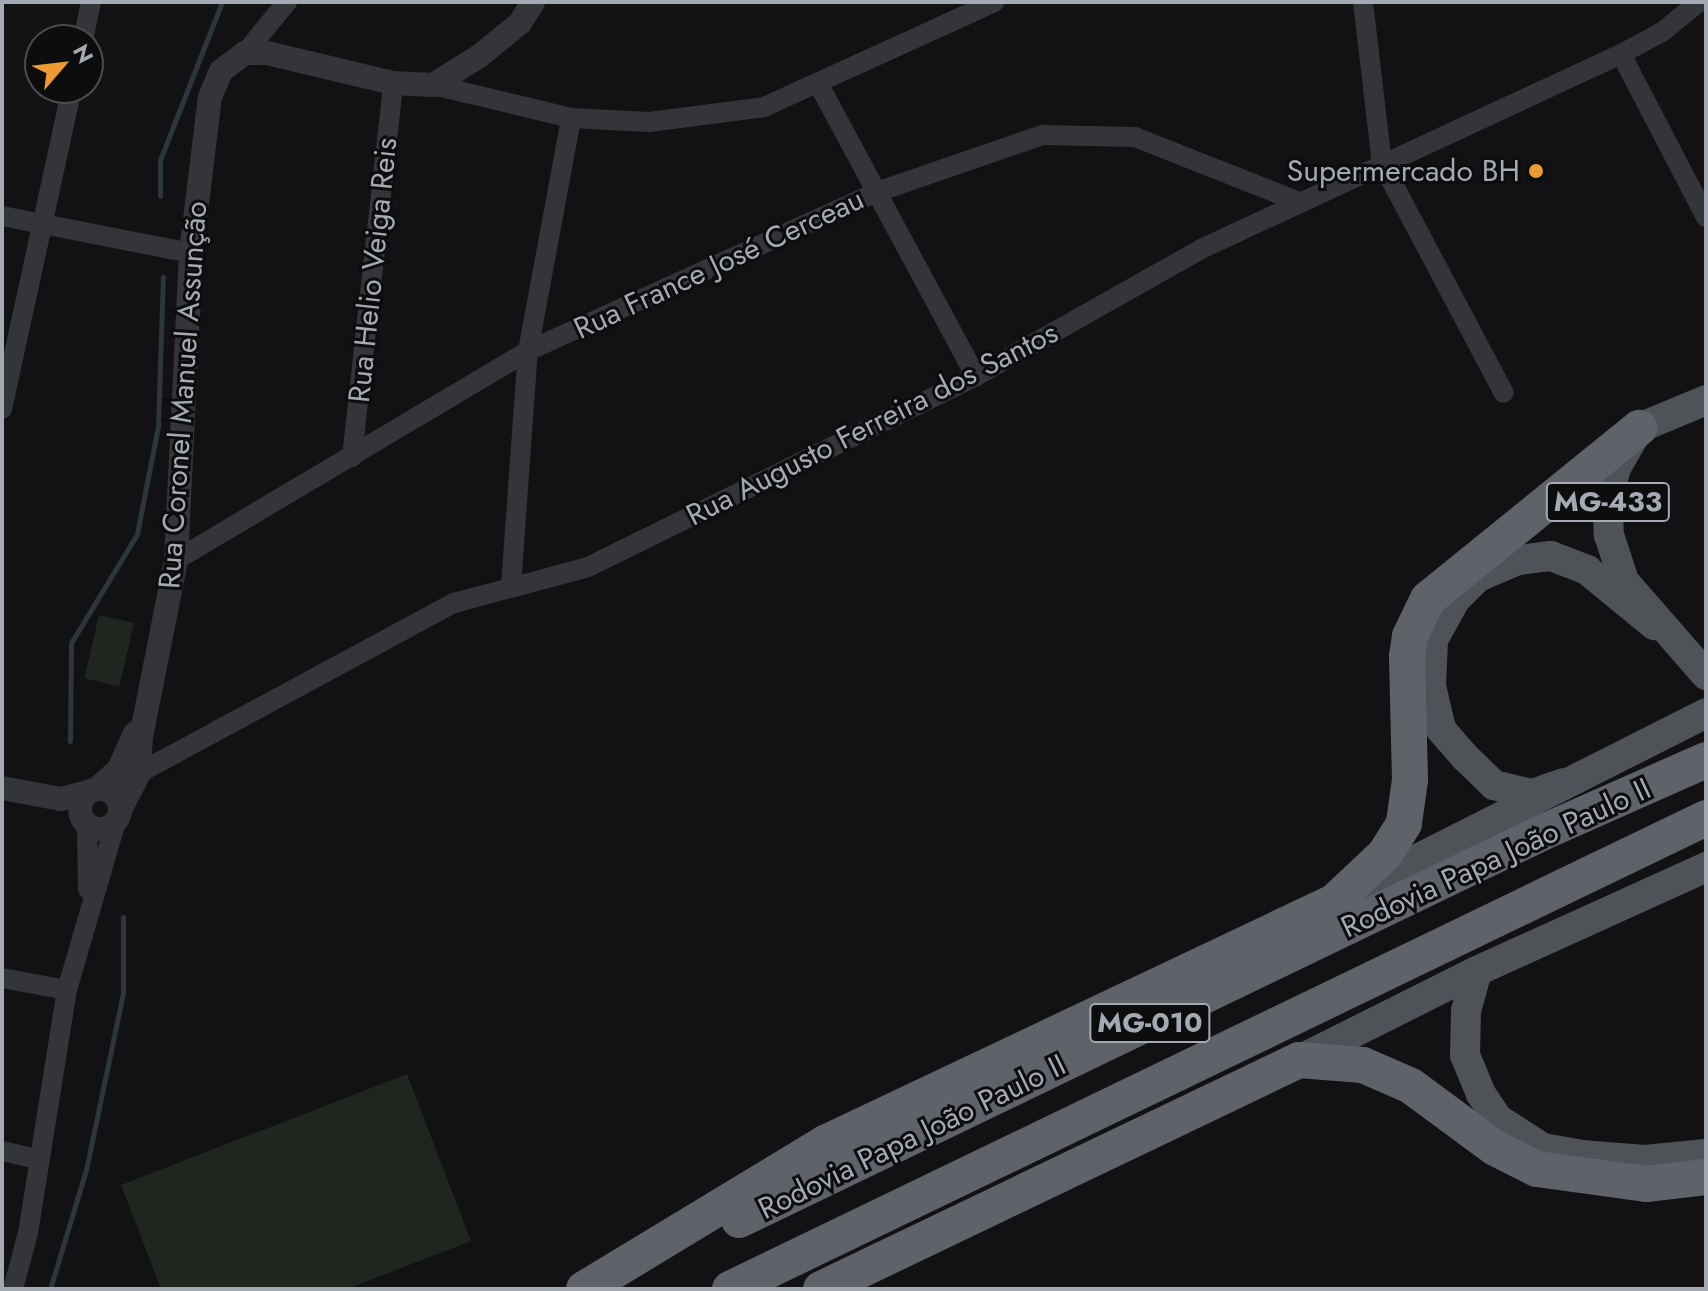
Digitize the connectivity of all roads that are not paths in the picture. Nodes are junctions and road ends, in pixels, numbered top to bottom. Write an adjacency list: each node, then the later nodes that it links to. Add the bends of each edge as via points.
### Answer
1 (91, 2): 8 (street)
2 (287, 2): 10 (street, Rua Coronel Manuel Assunção)
3 (533, 2): 13 (street, via 520,23)
4 (941, 2): 9 (street)
5 (994, 2): 9 (street)
6 (1363, 2): 17 (street)
7 (1699, 2): 11 (street, Rua Augusto Ferreira dos Santos, via 1662,32)
8 (86, 24)
9 (942, 24): 14 (street)
10 (245, 53): 12 (street, via 267,53); 23 (street, Rua Coronel Manuel Assunção, via 230,60 210,97)
11 (1621, 54): 17 (street, Rua Augusto Ferreira dos Santos); 20 (street)
12 (393, 83): 13 (street); 30 (street, Rua Helio Veiga Reis)
13 (433, 85): 16 (street)
14 (819, 85): 16 (street, via 764,107 664,120); 18 (street)
15 (69, 104): 22 (street)
16 (571, 118): 24 (street)
17 (1382, 163): 19 (street, Rua Augusto Ferreira dos Santos); 26 (street)
18 (877, 192): 19 (street, Rua France José Cerceau, via 1043,135 1089,132 1135,137); 24 (street, Rua France José Cerceau); 25 (street)
19 (1299, 202): 25 (street, Rua Augusto Ferreira dos Santos, via 1201,249)
20 (1703, 205)
21 (2, 216): 22 (street)
22 (43, 224): 23 (street); 28 (street)
23 (191, 253): 31 (street, Rua Coronel Manuel Assunção)
24 (528, 351): 30 (street, Rua France José Cerceau); 33 (street)
25 (976, 376): 33 (street, Rua Augusto Ferreira dos Santos, via 588,567)
26 (1504, 393)
27 (1706, 400): 29 (main road)
28 (2, 409)
29 (1639, 428): 32 (main road, MG-433, via 1616,468 1608,496 1609,535); 45 (highway, via 1428,599 1413,627 1407,657 1410,780 1404,823 1385,854)
30 (352, 457): 31 (street, Rua France José Cerceau)
31 (176, 560): 37 (street, Rua Coronel Manuel Assunção)
32 (1624, 581): 34 (main road, MG-433); 35 (main road, MG-433)
33 (511, 586): 37 (street, Rua Augusto Ferreira dos Santos, via 454,603)
34 (1654, 625): 35 (main road, MG-433); 38 (main road, via 1587,570 1551,556 1518,560 1478,577 1455,600 1433,640 1431,686 1441,729 1494,785 1532,794)
35 (1703, 693): 38 (main road)
36 (1706, 760): 57 (highway, Rodovia Papa João Paulo II / MG-010, via 1548,830)
37 (129, 771): 40 (street); 41 (street)
38 (1564, 783): 45 (main road)
39 (12, 790): 40 (street, via 61,799); 43 (street)
40 (92, 791): 41 (street, via 113,794); 43 (street, via 79,810)
41 (118, 816): 43 (street, via 102,829); 46 (street)
42 (1706, 818): 58 (highway, Rodovia Papa João Paulo II / MG-010)
43 (86, 824): 46 (street)
44 (1706, 867): 47 (main road)
45 (1334, 902): 56 (highway, via 825,1143)
46 (88, 913): 49 (street)
47 (1477, 971): 50 (main road); 52 (main road, via 1466,1011 1465,1055 1498,1119 1543,1148 1581,1155 1645,1160)
48 (2, 978): 49 (street)
49 (67, 990): 53 (street)
50 (1299, 1060): 54 (highway, via 1363,1065 1411,1086 1495,1148 1537,1169 1646,1184); 59 (highway)
51 (2, 1151): 53 (street)
52 (1706, 1154)
53 (38, 1159): 55 (street)
54 (1706, 1177)
55 (13, 1289)
56 (584, 1289)
57 (595, 1289)
58 (730, 1289)
59 (821, 1289)

